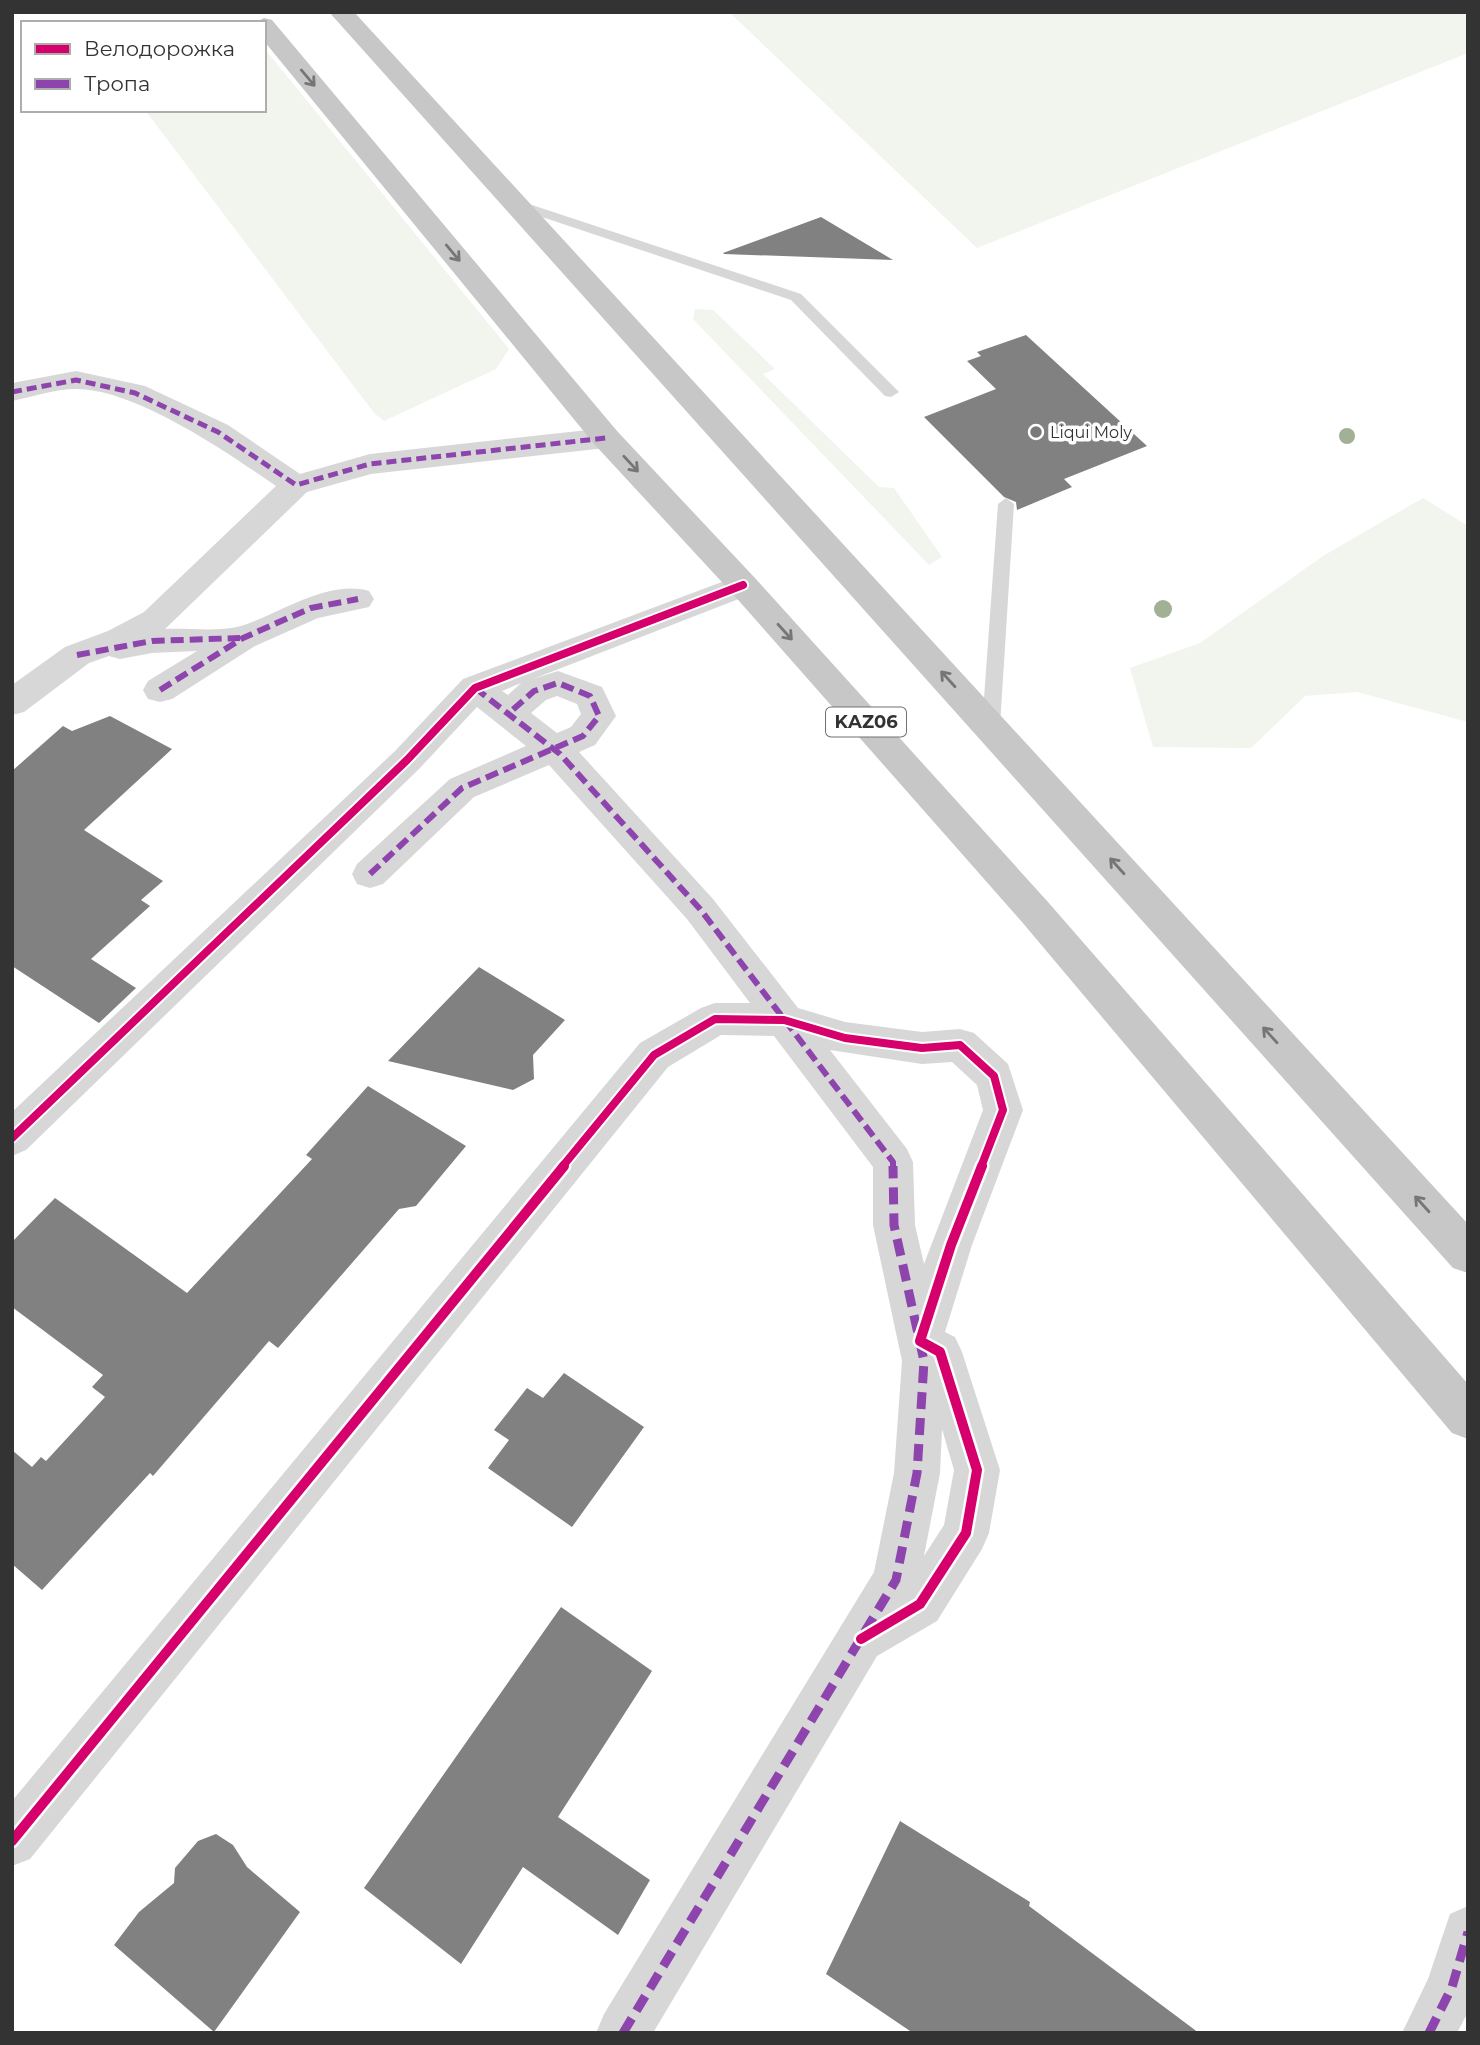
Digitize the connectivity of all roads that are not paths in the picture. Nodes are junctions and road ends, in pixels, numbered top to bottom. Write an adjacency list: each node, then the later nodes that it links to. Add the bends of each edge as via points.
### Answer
1 (341, 12): 3 (highway)
2 (266, 28): 6 (highway, KАZ06, one-way to 6)
3 (517, 204): 5 (lane, via 796,298); 17 (highway, one-way to 3)
4 (12, 392): 7 (street, via 76,380 135,393 218,432)
5 (891, 392)
6 (606, 438): 7 (street, via 370,464); 9 (highway, KАZ06, one-way to 9)
7 (296, 485): 12 (street, via 155,620)
8 (1006, 504): 17 (lane)
9 (743, 584): 13 (street); 24 (highway, KАZ06, one-way to 24, via 1035,912)
10 (358, 598): 11 (street, via 311,608)
11 (243, 638): 12 (street, via 152,641); 14 (street)
12 (76, 655): 15 (street)
13 (475, 688): 16 (street); 21 (street, via 397,769)
14 (160, 690)
15 (12, 703)
16 (508, 714): 18 (street); 18 (street, via 534,691 558,683 590,696 599,716 583,736)
17 (991, 726): 22 (highway, one-way to 17)
18 (552, 749): 19 (street, via 462,788); 20 (street, via 700,909)
19 (370, 874)
20 (784, 1020): 23 (street, via 893,1162 894,1225); 23 (street, via 845,1038 922,1048 960,1045 994,1076 1003,1110); 25 (street, via 715,1019 654,1055)
21 (12, 1138)
22 (1468, 1254)
23 (920, 1341): 27 (street, via 924,1361 917,1474 896,1580)
24 (1468, 1418)
25 (12, 1841)
26 (1468, 1932): 28 (street, via 1452,1987)
27 (623, 2033)
28 (1429, 2033)

